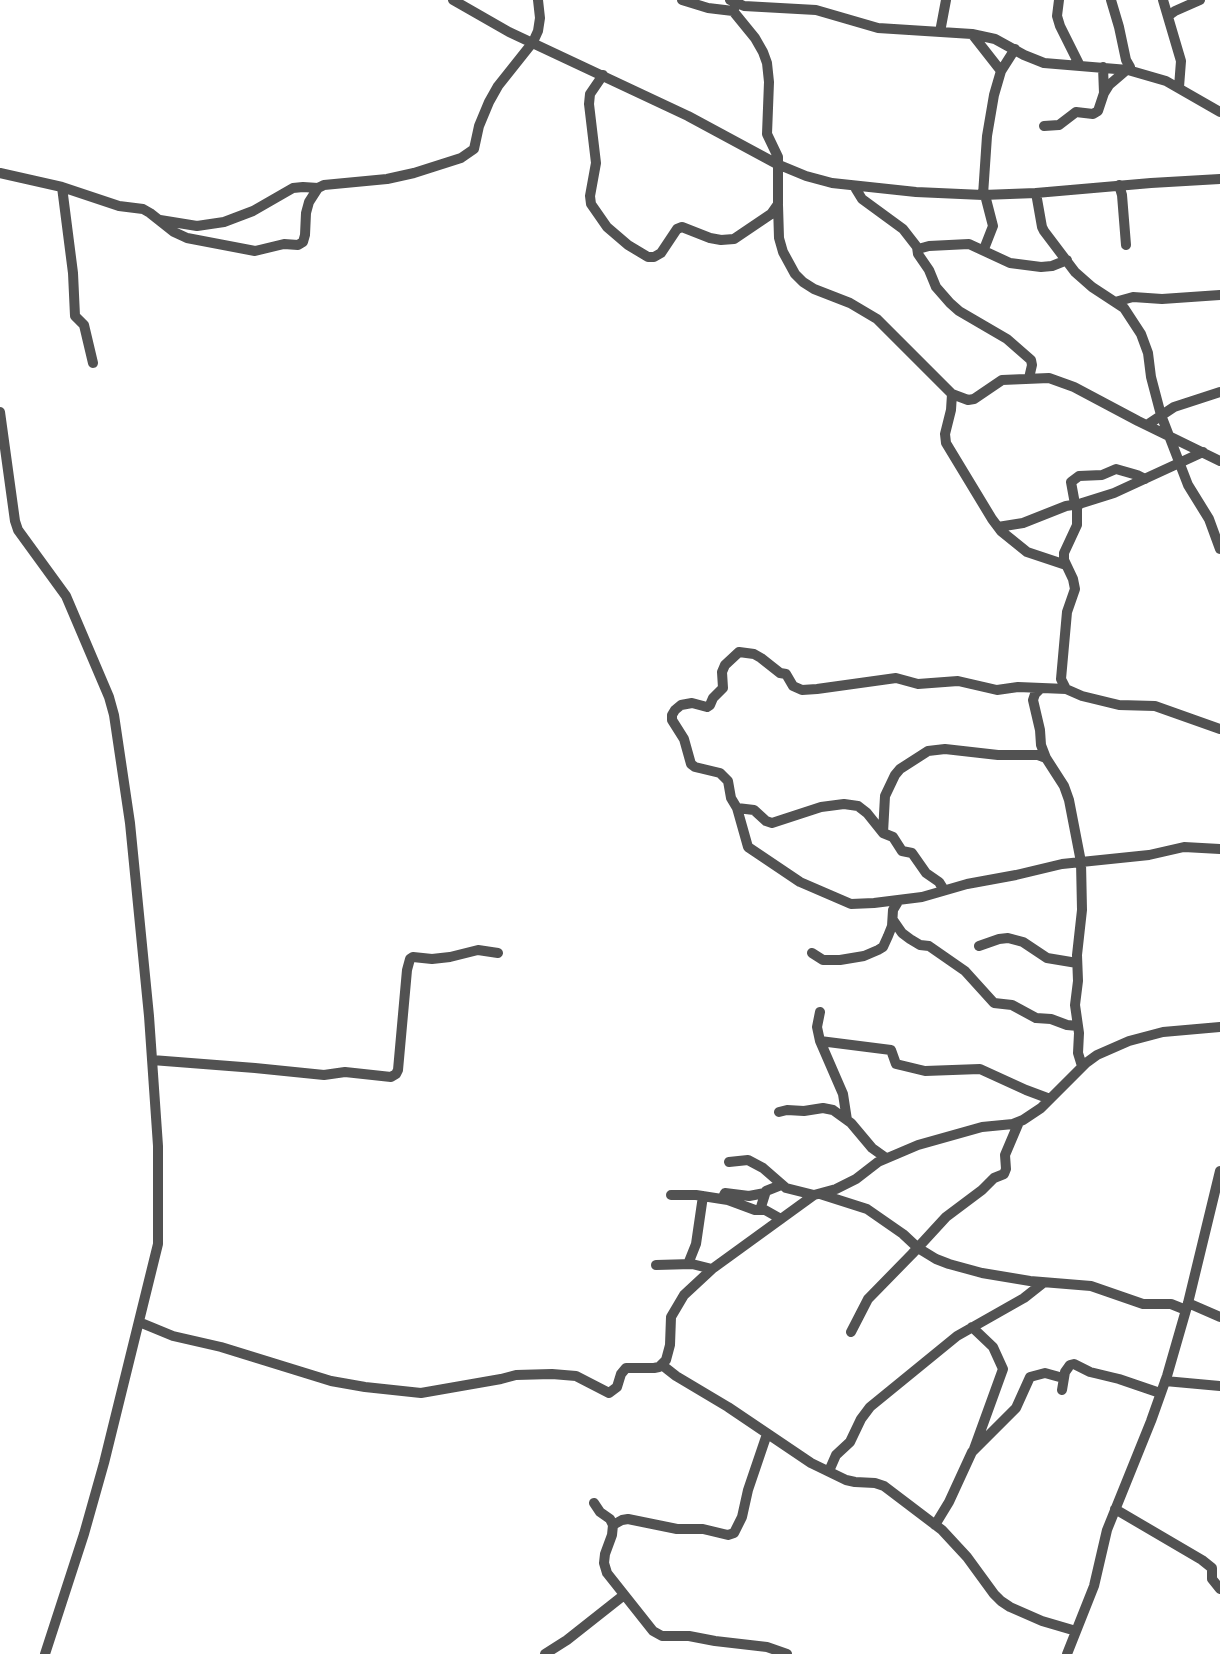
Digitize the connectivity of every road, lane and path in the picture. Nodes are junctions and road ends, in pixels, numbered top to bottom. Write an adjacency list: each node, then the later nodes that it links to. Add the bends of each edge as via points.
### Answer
1 (453, 0): 15 (street, via 509,32)
2 (538, 0): 15 (street, via 540,18)
3 (682, 0): 10 (street, via 708,8)
4 (946, 0): 13 (street)
5 (1059, 0): 17 (street, via 1057,16 1060,26)
6 (1111, 0): 19 (street, via 1126,60 1130,66)
7 (1163, 0): 12 (street)
8 (1200, 0): 12 (street)
9 (772, 3): 10 (street); 11 (street)
10 (733, 5): 26 (street, via 755,38 767,64 767,134 776,153)
11 (817, 5): 13 (street, via 878,28)
12 (1168, 16): 22 (street, via 1181,61)
13 (940, 32): 14 (street)
14 (972, 34): 16 (street, via 995,39); 20 (street)
15 (533, 42): 21 (street); 32 (street, via 495,91 479,126 474,149 468,154 432,168 398,177 352,181)
16 (1015, 49): 17 (street, via 1044,63); 20 (street)
17 (1080, 66): 18 (street)
18 (1103, 67): 19 (street); 23 (street)
19 (1128, 70): 22 (street); 23 (street, via 1109,85)
20 (1001, 71): 34 (street, via 989,116)
21 (603, 75): 26 (street, via 688,116); 35 (street, via 590,94 589,104 596,163 591,204 596,213 628,245 648,257 654,257 661,253 677,229 682,227 710,238 734,238 771,214)
22 (1179, 87): 24 (street)
23 (1104, 93): 25 (street, via 1102,104 1093,114 1076,112 1059,125)
24 (1220, 112)
25 (1044, 126)
26 (777, 164): 30 (street, via 806,176); 35 (street)
27 (0, 173): 31 (street)
28 (1220, 179): 29 (street)
29 (1119, 185): 33 (street); 37 (street)
30 (854, 186): 34 (street); 38 (street, via 862,199 903,228)
31 (62, 187): 36 (street, via 119,206 143,209); 43 (street, via 75,316 84,325)
32 (318, 188): 36 (street, via 292,188 253,211 224,222 197,226); 36 (street, via 309,202 305,234 298,245 284,244 255,251 247,250 181,236)
33 (1036, 193): 34 (street); 40 (street, via 1042,227)
34 (984, 195): 39 (street, via 993,222)
35 (778, 204): 46 (street, via 779,238 794,274 814,289 850,303 877,319)
36 (160, 220)
37 (1126, 245)
38 (918, 249): 39 (street, via 965,243); 44 (street, via 918,254 936,287 950,303 1007,339 1031,360)
39 (984, 250): 40 (street, via 1010,263 1030,266 1052,266)
40 (1067, 260): 42 (street, via 1092,287)
41 (1220, 294): 42 (street, via 1162,299 1133,297)
42 (1115, 302): 48 (street, via 1131,316 1146,346 1152,384)
43 (93, 363)
44 (1029, 378): 46 (street, via 1002,380 974,399 968,400); 49 (street, via 1050,378 1069,385)
45 (1220, 392): 48 (street, via 1174,407)
46 (952, 394): 56 (street, via 945,434 946,443)
47 (0, 412): 78 (street, via 15,521 22,535 66,596 109,697 114,715 130,823)
48 (1161, 416): 49 (street); 50 (street)
49 (1147, 426): 50 (street)
50 (1170, 437): 51 (street); 53 (street)
51 (1203, 452): 52 (street); 53 (street)
52 (1220, 461)
53 (1180, 463): 54 (street); 57 (street, via 1190,490 1209,519)
54 (1145, 480): 55 (street); 55 (street, via 1116,469 1102,475 1079,476 1071,482)
55 (1077, 504): 56 (street, via 1034,519); 58 (street, via 1077,525 1064,553)
56 (998, 527): 58 (street, via 1012,542 1027,552)
57 (1220, 548)
58 (1066, 565): 60 (street, via 1073,579 1074,589 1067,612 1062,650 1061,679)
59 (1041, 688): 60 (street); 62 (street, via 1035,696 1034,704 1041,745); 63 (street, via 1018,687 997,690 958,681 918,684 896,678 802,690 793,686 786,674 780,673 761,658 754,654 739,652 725,665 722,672 723,688 710,705 681,705 672,715 672,720 684,739 691,764 720,772 728,781 731,798)
60 (1066, 689): 61 (street, via 1082,696 1119,705 1155,706)
61 (1220, 728)
62 (1046, 758): 64 (street, via 1038,755 998,755 945,749 928,751 900,769 895,776 885,796); 66 (street, via 1061,780 1069,800)
63 (737, 808): 64 (street, via 754,810 772,823 821,807 844,804 858,806); 68 (street, via 748,847 800,882 851,904)
64 (883, 833): 67 (street, via 893,837 902,851 912,853 926,873 940,882)
65 (1220, 849): 66 (street, via 1184,847 1149,855)
66 (1081, 862): 67 (street, via 1050,866); 73 (street, via 1082,910)
67 (944, 890): 68 (street, via 922,897)
68 (899, 900): 69 (street, via 893,910)
69 (893, 920): 72 (street, via 883,946 864,956 826,960); 75 (street, via 910,939 920,945 929,946 965,971 994,1002 1012,1004 1036,1018)
70 (979, 946): 73 (street, via 999,938 1008,938 1023,942 1047,958)
71 (498, 953): 78 (street, via 478,950 450,957 410,958 406,976 398,1070 391,1077 345,1072 324,1075)
72 (812, 953)
73 (1077, 963): 75 (street, via 1075,1005)
74 (820, 1012): 77 (street, via 817,1027)
75 (1078, 1026): 79 (street, via 1078,1053)
76 (1220, 1027): 79 (street, via 1163,1032 1129,1041 1097,1055)
77 (820, 1041): 80 (street, via 891,1050 896,1064 925,1072 980,1069); 82 (street, via 843,1094)
78 (152, 1060): 102 (street, via 158,1146 158,1244)
79 (1082, 1066): 80 (street)
80 (1050, 1099): 83 (street, via 1031,1116)
81 (779, 1112): 82 (street, via 828,1108)
82 (847, 1120): 84 (street, via 872,1148)
83 (1019, 1122): 84 (street, via 982,1127 918,1144); 95 (street, via 1005,1155 1004,1174 994,1178 982,1190 953,1210)
84 (886, 1158): 89 (street, via 856,1179)
85 (728, 1162): 87 (street, via 748,1160 755,1163)
86 (1220, 1171): 100 (street)
87 (781, 1185): 88 (street); 89 (street, via 795,1192)
88 (765, 1193): 92 (street, via 749,1196 725,1193); 93 (street)
89 (817, 1194): 94 (street); 95 (street, via 867,1209 904,1234)
90 (671, 1195): 91 (street)
91 (703, 1196): 92 (street); 96 (street, via 696,1244)
92 (722, 1199): 93 (street)
93 (760, 1210): 94 (street)
94 (781, 1219): 98 (street)
95 (918, 1248): 99 (street, via 949,1264); 104 (street, via 868,1299)
96 (688, 1264): 97 (street); 98 (street)
97 (656, 1265)
98 (712, 1269): 105 (street, via 684,1295 674,1309 668,1354)
99 (1043, 1283): 100 (street, via 1091,1286 1143,1304); 103 (street, via 1024,1298)
100 (1187, 1307): 101 (street); 107 (street)
101 (1220, 1317)
102 (139, 1322): 105 (street, via 173,1336 221,1347 331,1381 421,1393 532,1374 576,1376 610,1393 617,1387 626,1368); 121 (street, via 84,1534)
103 (972, 1326): 112 (street, via 993,1347 1003,1369); 113 (street, via 870,1407 850,1442 836,1455)
104 (851, 1332)
105 (662, 1365): 111 (street)
106 (1063, 1378): 109 (street); 110 (street, via 1067,1368 1074,1364 1090,1372); 112 (street, via 1045,1373 1030,1377 1016,1408)
107 (1165, 1381): 108 (street); 110 (street)
108 (1220, 1386)
109 (1062, 1390)
110 (1160, 1393): 115 (street)
111 (767, 1434): 113 (street); 116 (street, via 748,1490 742,1517 734,1533 728,1535 703,1529 677,1529 628,1519)
112 (974, 1449): 117 (street)
113 (829, 1472): 117 (street, via 850,1481 875,1482 884,1486)
114 (594, 1503): 116 (street, via 600,1512 610,1518)
115 (1115, 1509): 118 (street, via 1202,1560 1212,1568 1212,1579); 120 (street, via 1107,1530 1094,1586)
116 (613, 1525): 119 (street, via 605,1554 605,1569)
117 (935, 1525): 120 (street, via 967,1557 1001,1601 1042,1621)
118 (1220, 1589)
119 (624, 1595): 122 (street); 123 (street, via 653,1631 662,1636 689,1636 767,1647)
120 (1076, 1631): 124 (street)
121 (45, 1654)
122 (545, 1654)
123 (787, 1654)
124 (1067, 1654)

